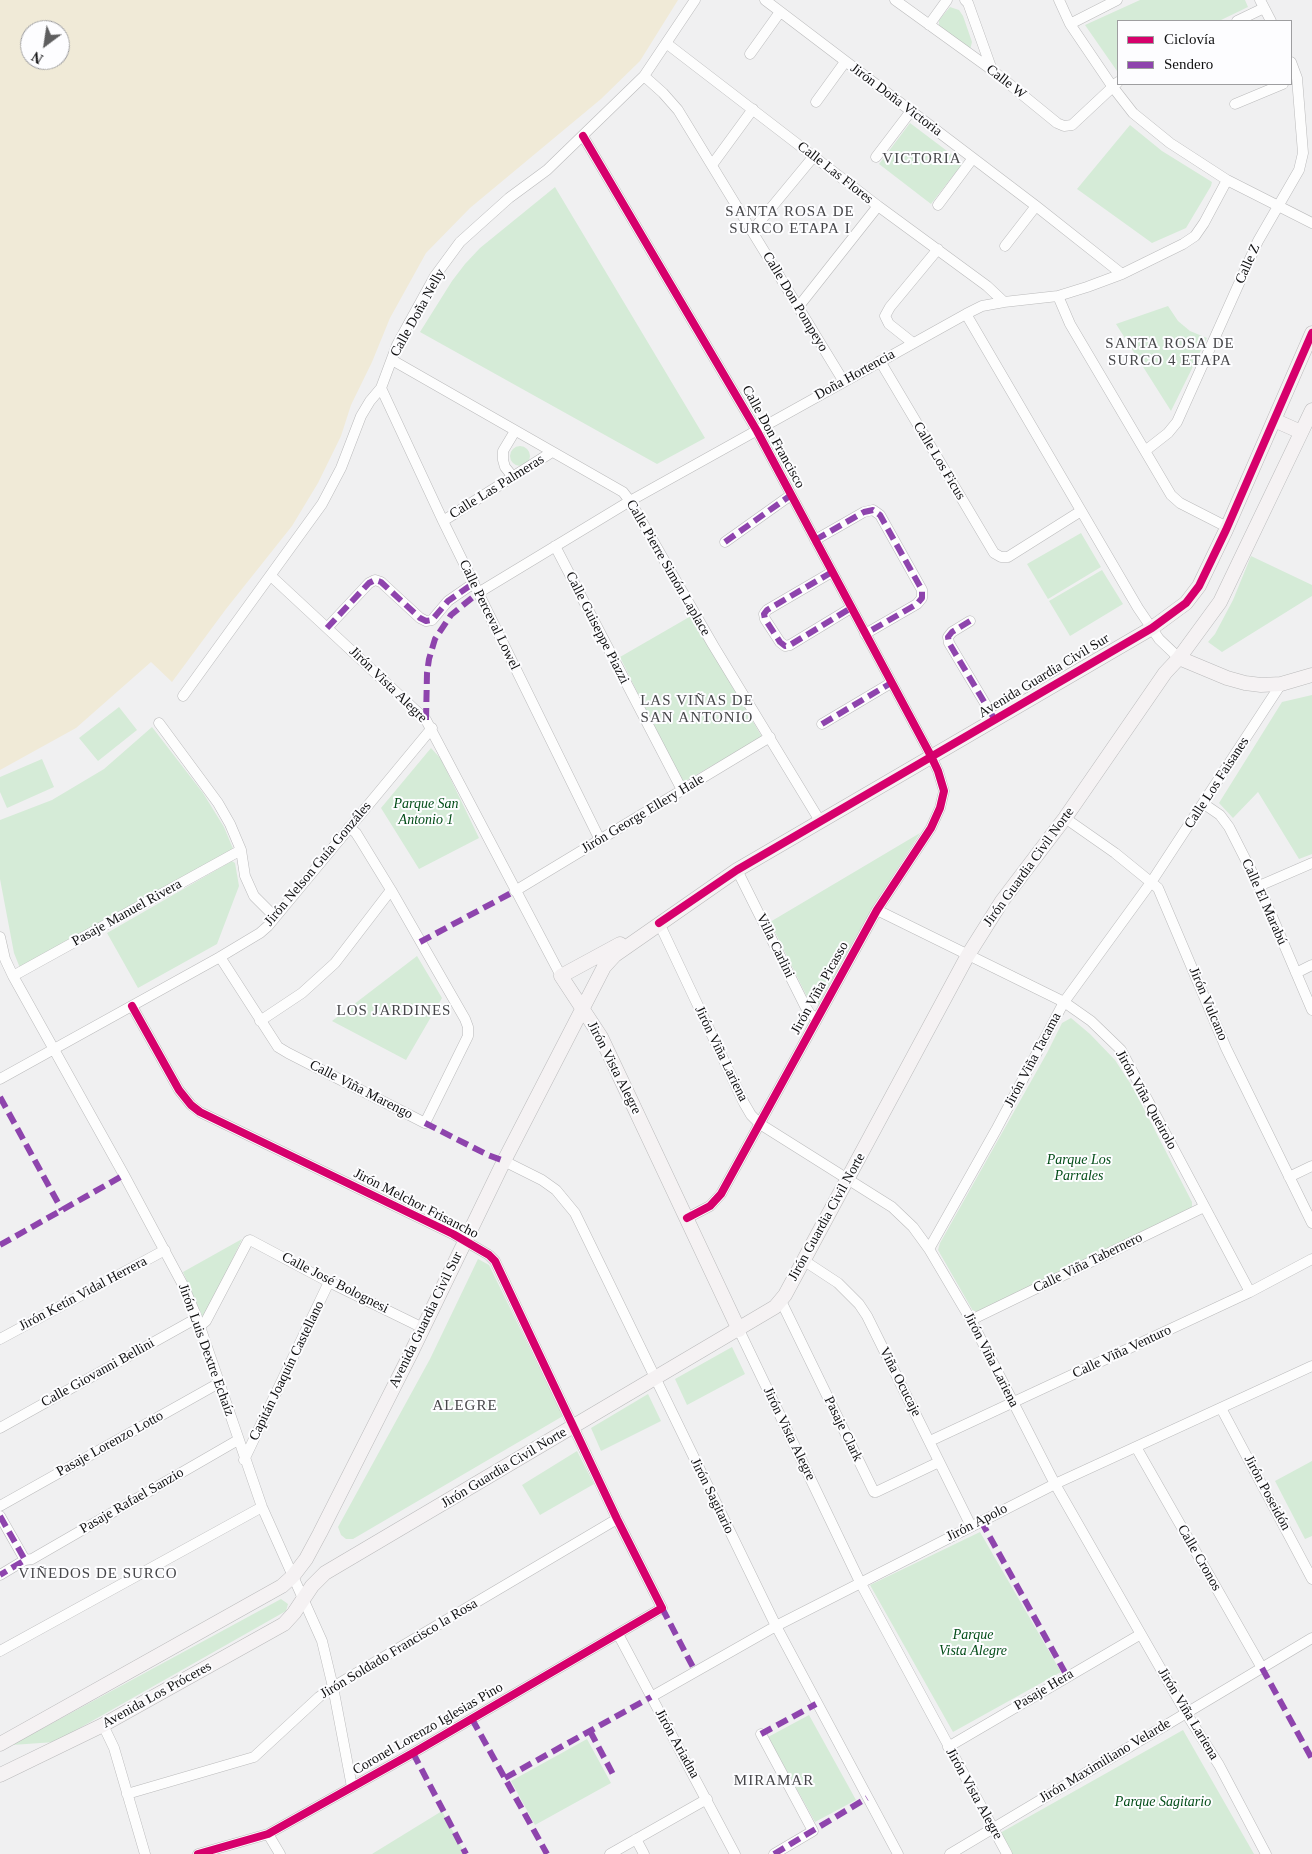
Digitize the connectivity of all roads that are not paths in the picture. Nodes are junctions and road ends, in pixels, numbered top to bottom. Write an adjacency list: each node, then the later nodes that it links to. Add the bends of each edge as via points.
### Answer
1 (695, 0): 14 (street, Calle Doña Nelly)
2 (765, 0): 9 (street, Jirón Doña Victoria)
3 (895, 0): 12 (street, Calle W)
4 (947, 0): 12 (street)
5 (965, 0): 17 (street)
6 (1060, 0): 13 (street)
7 (1117, 0): 13 (street)
8 (1262, 4): 10 (street); 11 (street)
9 (780, 12): 15 (street); 16 (street, Jirón Doña Victoria)
10 (1238, 20)
11 (1270, 20)
12 (930, 24): 17 (street, Calle W)
13 (1070, 24): 20 (street)
14 (666, 44): 18 (street, Calle Doña Nelly); 24 (street, Calle Las Flores)
15 (750, 54)
16 (845, 62): 22 (street); 25 (street, Jirón Doña Victoria)
17 (992, 70): 20 (street, Calle W, via 1064,126 1072,124)
18 (644, 76): 26 (street, Calle Doña Nelly); 30 (street, Calle Don Pompeyo, via 678,110)
19 (1294, 79): 33 (street, Calle Z, via 1302,162)
20 (1115, 84): 31 (street, via 1133,113 1170,143)
21 (1281, 85): 23 (street)
22 (816, 102)
23 (1235, 104)
24 (753, 109): 27 (street, Calle Las Flores); 30 (street)
25 (911, 111): 28 (street); 29 (street, Jirón Doña Victoria)
26 (583, 136): 47 (street, Calle Doña Nelly, via 460,242 435,276); 54 (street, Calle Don Francisco)
27 (814, 156): 34 (street, Calle Las Flores); 37 (street)
28 (876, 157)
29 (973, 158): 32 (street); 35 (street, Jirón Doña Victoria)
30 (712, 164): 37 (street, Calle Don Pompeyo)
31 (1227, 180): 33 (street); 40 (street, Doña Hortencia, via 1195,236)
32 (938, 205)
33 (1278, 205): 36 (street); 56 (street, Calle Z, via 1258,241 1177,422)
34 (878, 206): 39 (street, Calle Las Flores); 43 (street)
35 (1036, 206): 38 (street); 40 (street, Jirón Doña Victoria)
36 (1312, 223)
37 (752, 231): 43 (street, Calle Don Pompeyo)
38 (1005, 246)
39 (938, 249): 42 (street, Calle Las Flores); 46 (street, via 885,316 889,324)
40 (1122, 274): 41 (street, Doña Hortencia)
41 (1058, 296): 42 (street, Doña Hortencia); 56 (street, via 1070,324)
42 (1004, 302): 44 (street, Doña Hortencia, via 982,306)
43 (799, 306): 49 (street, Calle Don Pompeyo)
44 (966, 314): 46 (street, Doña Hortencia); 61 (street)
45 (1312, 334): 52 (main road, Avenida Guardia Civil Sur)
46 (913, 343): 48 (street, Doña Hortencia)
47 (392, 360): 50 (street, Calle Doña Nelly); 53 (street, Calle Pierre Simón Laplace)
48 (880, 361): 49 (street, Doña Hortencia); 61 (street, Calle Los Ficus, via 994,553 1008,557)
49 (844, 382): 54 (street, Doña Hortencia)
50 (381, 388): 62 (street, Calle Perceval Lowel); 68 (street, Calle Doña Nelly, via 361,416 341,468 322,504)
51 (1312, 410): 55 (main road, Jirón Guardia Civil Norte)
52 (1274, 420): 55 (main road); 63 (main road, Avenida Guardia Civil Sur)
53 (514, 430): 57 (street, Calle Pierre Simón Laplace); 58 (street, via 503,451 505,467)
54 (757, 431): 59 (street, Calle Don Francisco); 60 (street, Doña Hortencia)
55 (1301, 432): 75 (main road, Jirón Guardia Civil Norte, via 1220,602)
56 (1145, 451): 63 (street, via 1172,496)
57 (552, 452): 58 (street, Calle Las Palmeras); 60 (street, Calle Pierre Simón Laplace, via 623,492)
58 (513, 477): 62 (street, Calle Las Palmeras)
59 (791, 495): 64 (street, Calle Don Francisco); 65 (street)
60 (630, 501): 66 (street, Doña Hortencia); 84 (street, Calle Pierre Simón Laplace)
61 (1081, 511): 73 (street)
62 (443, 521): 69 (street, Calle Perceval Lowel)
63 (1227, 527): 73 (main road, Avenida Guardia Civil Sur, via 1194,595 1178,611)
64 (815, 540): 67 (street, Calle Don Francisco); 74 (street, via 873,510 880,515 922,590 922,598 917,604)
65 (725, 542)
66 (555, 546): 69 (street, Doña Hortencia); 86 (street, Calle Guiseppe Piazzi)
67 (832, 572): 70 (street, Calle Don Francisco); 70 (street, via 767,610 764,614 766,619 785,646)
68 (271, 576): 72 (street, Jirón Vista Alegre); 79 (street, Calle Doña Nelly)
69 (476, 588): 72 (street, Doña Hortencia, via 448,601 432,620 426,621 375,580); 91 (street, Calle Perceval Lowel)
70 (851, 608): 74 (street, Calle Don Francisco)
71 (970, 620): 80 (street, via 952,632 948,637 949,643)
72 (327, 628): 83 (street, Jirón Vista Alegre)
73 (1152, 628): 75 (street); 80 (main road, Avenida Guardia Civil Sur)
74 (865, 634): 77 (street, Calle Don Francisco)
75 (1179, 658): 78 (main road, via 1245,683); 88 (main road, Jirón Guardia Civil Norte, via 1164,673)
76 (1312, 675): 78 (main road)
77 (892, 683): 82 (street); 85 (street, Calle Don Francisco)
78 (1280, 684): 87 (street, Calle Los Faisanes)
79 (183, 696)
80 (995, 720): 85 (main road, Avenida Guardia Civil Sur)
81 (159, 723): 92 (street, via 218,803)
82 (822, 724)
83 (432, 728): 90 (street, Jirón Nelson Guía Gonzáles); 98 (street, Jirón Vista Alegre)
84 (770, 736): 86 (street, Jirón George Ellery Hale); 89 (street, Calle Pierre Simón Laplace)
85 (931, 756): 89 (main road, Avenida Guardia Civil Sur); 99 (street, Jirón Viña Picasso, via 944,791 940,808 931,828)
86 (682, 790): 91 (street, Jirón George Ellery Hale)
87 (1204, 804): 95 (street, Calle Los Faisanes); 96 (street, Calle El Marabú, via 1220,814 1229,827)
88 (1065, 818): 95 (street, Jirón Vulcano); 103 (main road, Jirón Guardia Civil Norte, via 1002,901)
89 (820, 821): 94 (main road, Avenida Guardia Civil Sur)
90 (349, 827): 97 (street, Calle Viña Marengo); 100 (street, Jirón Nelson Guía Gonzáles)
91 (600, 840): 98 (street, Jirón George Ellery Hale)
92 (241, 850): 100 (street, via 245,876 254,896); 107 (street, Pasaje Manuel Rivera)
93 (1312, 863): 96 (street)
94 (738, 870): 101 (main road, Avenida Guardia Civil Sur); 113 (street, Villa Carlini, via 805,1006)
95 (1152, 881): 109 (street, Jirón Viña Tacama); 120 (street, Jirón Vulcano, via 1162,896 1226,1048)
96 (1259, 886): 106 (street, Calle El Marabú)
97 (391, 890): 114 (street, via 335,963 302,993); 114 (street, Calle Viña Marengo, via 468,1027 468,1036 425,1123 288,1054 278,1047)
98 (515, 891): 108 (street, Jirón Vista Alegre)
99 (877, 910): 103 (street, Jirón Viña Queirolo); 113 (street, Jirón Viña Picasso)
100 (275, 918): 104 (street, Jirón Nelson Guía Gonzáles, via 260,933)
101 (658, 923): 108 (main road, Avenida Guardia Civil Sur); 111 (main road, Avenida Guardia Civil Sur, via 614,955); 117 (street, Jirón Viña Lariena, via 744,1103)
102 (0, 941): 107 (street, Jirón Luis Dextre Echaíz)
103 (968, 955): 109 (street, Jirón Viña Queirolo); 121 (main road, Jirón Guardia Civil Norte)
104 (220, 957): 110 (street, Jirón Nelson Guía Gonzáles); 114 (street, Calle Viña Marengo)
105 (1312, 966): 106 (street)
106 (1296, 973): 112 (street, Calle El Marabú)
107 (13, 976): 115 (street, Jirón Luis Dextre Echaíz)
108 (561, 976): 111 (main road)
109 (1064, 1002): 122 (street, Jirón Viña Queirolo, via 1121,1050); 126 (street, Jirón Viña Tacama)
110 (132, 1006): 115 (street, Jirón Nelson Guía Gonzáles); 125 (street, Jirón Melchor Frisancho, via 180,1090 200,1112)
111 (582, 1007): 118 (main road, Avenida Guardia Civil Sur); 123 (main road, Jirón Vista Alegre, via 600,1037)
112 (1312, 1010)
113 (817, 1018): 117 (street, Jirón Viña Picasso)
114 (260, 1022)
115 (54, 1049): 116 (street, Jirón Nelson Guía Gonzáles); 127 (street, Jirón Luis Dextre Echaíz)
116 (0, 1079)
117 (760, 1124): 121 (street, Jirón Viña Lariena); 123 (street, Jirón Viña Picasso, via 716,1200)
118 (504, 1160): 125 (main road, Avenida Guardia Civil Sur); 139 (street, Jirón Sagitario, via 542,1180 566,1199)
119 (1312, 1166): 120 (street)
120 (1289, 1177): 124 (street, Jirón Vulcano)
121 (848, 1180): 126 (street, Jirón Viña Lariena, via 892,1207 913,1227); 129 (main road, Jirón Guardia Civil Norte)
122 (1204, 1207): 131 (street, Jirón Viña Queirolo); 133 (street, Calle Viña Tabernero)
123 (687, 1218): 136 (main road, Jirón Vista Alegre)
124 (1312, 1223)
125 (464, 1240): 135 (main road, Avenida Guardia Civil Sur); 143 (street, Jirón Melchor Frisancho, via 498,1264)
126 (929, 1249): 133 (street, Jirón Viña Lariena)
127 (165, 1250): 134 (street, Jirón Luis Dextre Echaíz); 137 (street, Jirón Ketín Vidal Herrera)
128 (1312, 1259): 131 (street, Calle Viña Venturo)
129 (803, 1260): 132 (main road, Jirón Guardia Civil Norte); 146 (street, Viña Ocucaje, via 838,1283 859,1304)
130 (329, 1282): 134 (street, Calle José Bolognesi, via 252,1240 248,1241 206,1321); 135 (street, Calle José Bolognesi); 148 (street, Capitán Joaquín Castellano)
131 (1250, 1292): 141 (street, Calle Viña Venturo)
132 (781, 1301): 136 (main road, Jirón Guardia Civil Norte); 149 (street, Pasaje Clark, via 874,1492)
133 (971, 1320): 141 (street, Jirón Viña Lariena)
134 (198, 1322): 140 (street, Jirón Luis Dextre Echaíz); 144 (street, Calle Giovanni Bellini)
135 (423, 1328): 158 (main road, Avenida Guardia Civil Sur, via 320,1533)
136 (739, 1330): 139 (main road, Jirón Guardia Civil Norte); 160 (street, Jirón Vista Alegre)
137 (0, 1339)
138 (1312, 1366): 142 (street, Jirón Apolo)
139 (654, 1378): 143 (main road, Jirón Guardia Civil Norte); 163 (street, Jirón Sagitario)
140 (219, 1383): 145 (street, Jirón Luis Dextre Echaíz); 151 (street, Pasaje Lorenzo Lotto)
141 (1013, 1404): 146 (street, Calle Viña Venturo); 150 (street, Jirón Viña Lariena)
142 (1221, 1408): 147 (street, Jirón Apolo); 159 (street, Jirón Poseidón)
143 (574, 1426): 154 (street, Jirón Melchor Frisancho); 161 (main road, Jirón Guardia Civil Norte, via 325,1573)
144 (0, 1428)
145 (238, 1440): 148 (street, Jirón Luis Dextre Echaíz); 156 (street, Pasaje Rafael Sanzio)
146 (930, 1441): 149 (street, Viña Ocucaje)
147 (1136, 1447): 150 (street, Jirón Apolo); 168 (street, Calle Cronos)
148 (244, 1460): 152 (street, Jirón Luis Dextre Echaíz)
149 (939, 1462): 155 (street, Viña Ocucaje)
150 (1055, 1484): 155 (street, Jirón Apolo); 165 (street, Jirón Viña Lariena)
151 (0, 1506)
152 (262, 1507): 158 (street, Jirón Luis Dextre Echaíz); 167 (street)
153 (0, 1516): 156 (street)
154 (617, 1519): 162 (street, Jirón Melchor Frisancho); 169 (street, Jirón Soldado Francisco la Rosa)
155 (972, 1526): 160 (street, Jirón Apolo)
156 (25, 1560): 157 (street, Pasaje Rafael Sanzio)
157 (0, 1575)
158 (293, 1576): 161 (street, Jirón Luis Dextre Echaíz); 174 (main road, via 282,1586)
159 (1312, 1579)
160 (860, 1582): 163 (street, Jirón Apolo); 175 (street, Jirón Vista Alegre)
161 (302, 1599): 169 (street, Jirón Luis Dextre Echaíz, via 322,1641); 172 (main road, Avenida Los Próceres, via 284,1624)
162 (662, 1608): 164 (street, Coronel Lorenzo Iglesias Pino)
163 (776, 1626): 170 (street, Jirón Apolo); 190 (street, Jirón Sagitario)
164 (618, 1634): 170 (street, Jirón Ariadna); 177 (street, Coronel Lorenzo Iglesias Pino)
165 (1141, 1634): 171 (street, Jirón Viña Lariena); 175 (street, Pasaje Hera)
166 (1312, 1638): 168 (street, Jirón Maximiliano Velarde)
167 (0, 1651)
168 (1262, 1668): 171 (street, Jirón Maximiliano Velarde)
169 (333, 1687): 177 (street, Jirón Luis Dextre Echaíz); 178 (street, Jirón Soldado Francisco la Rosa, via 254,1757)
170 (651, 1697): 179 (street, Jirón Ariadna)
171 (1186, 1713): 180 (street, Jirón Maximiliano Velarde); 193 (street, Jirón Viña Lariena, via 1219,1765)
172 (103, 1725): 176 (main road, Avenida Los Próceres); 178 (street, via 114,1748)
173 (761, 1734): 189 (street, via 813,1830)
174 (0, 1744)
175 (948, 1746): 180 (street, Jirón Vista Alegre)
176 (0, 1775)
177 (352, 1787): 181 (street, Coronel Lorenzo Iglesias Pino)
178 (127, 1794): 183 (street)
179 (707, 1799): 182 (street); 188 (street, Jirón Ariadna)
180 (992, 1829): 191 (street, Jirón Maximiliano Velarde); 192 (street, Jirón Vista Alegre)
181 (268, 1834): 184 (street, Coronel Lorenzo Iglesias Pino); 185 (street)
182 (636, 1839): 186 (street); 187 (street)
183 (145, 1854)
184 (198, 1854)
185 (280, 1854)
186 (610, 1854)
187 (644, 1854)
188 (735, 1854)
189 (774, 1854)
190 (898, 1854)
191 (950, 1854)
192 (1007, 1854)
193 (1266, 1854)

